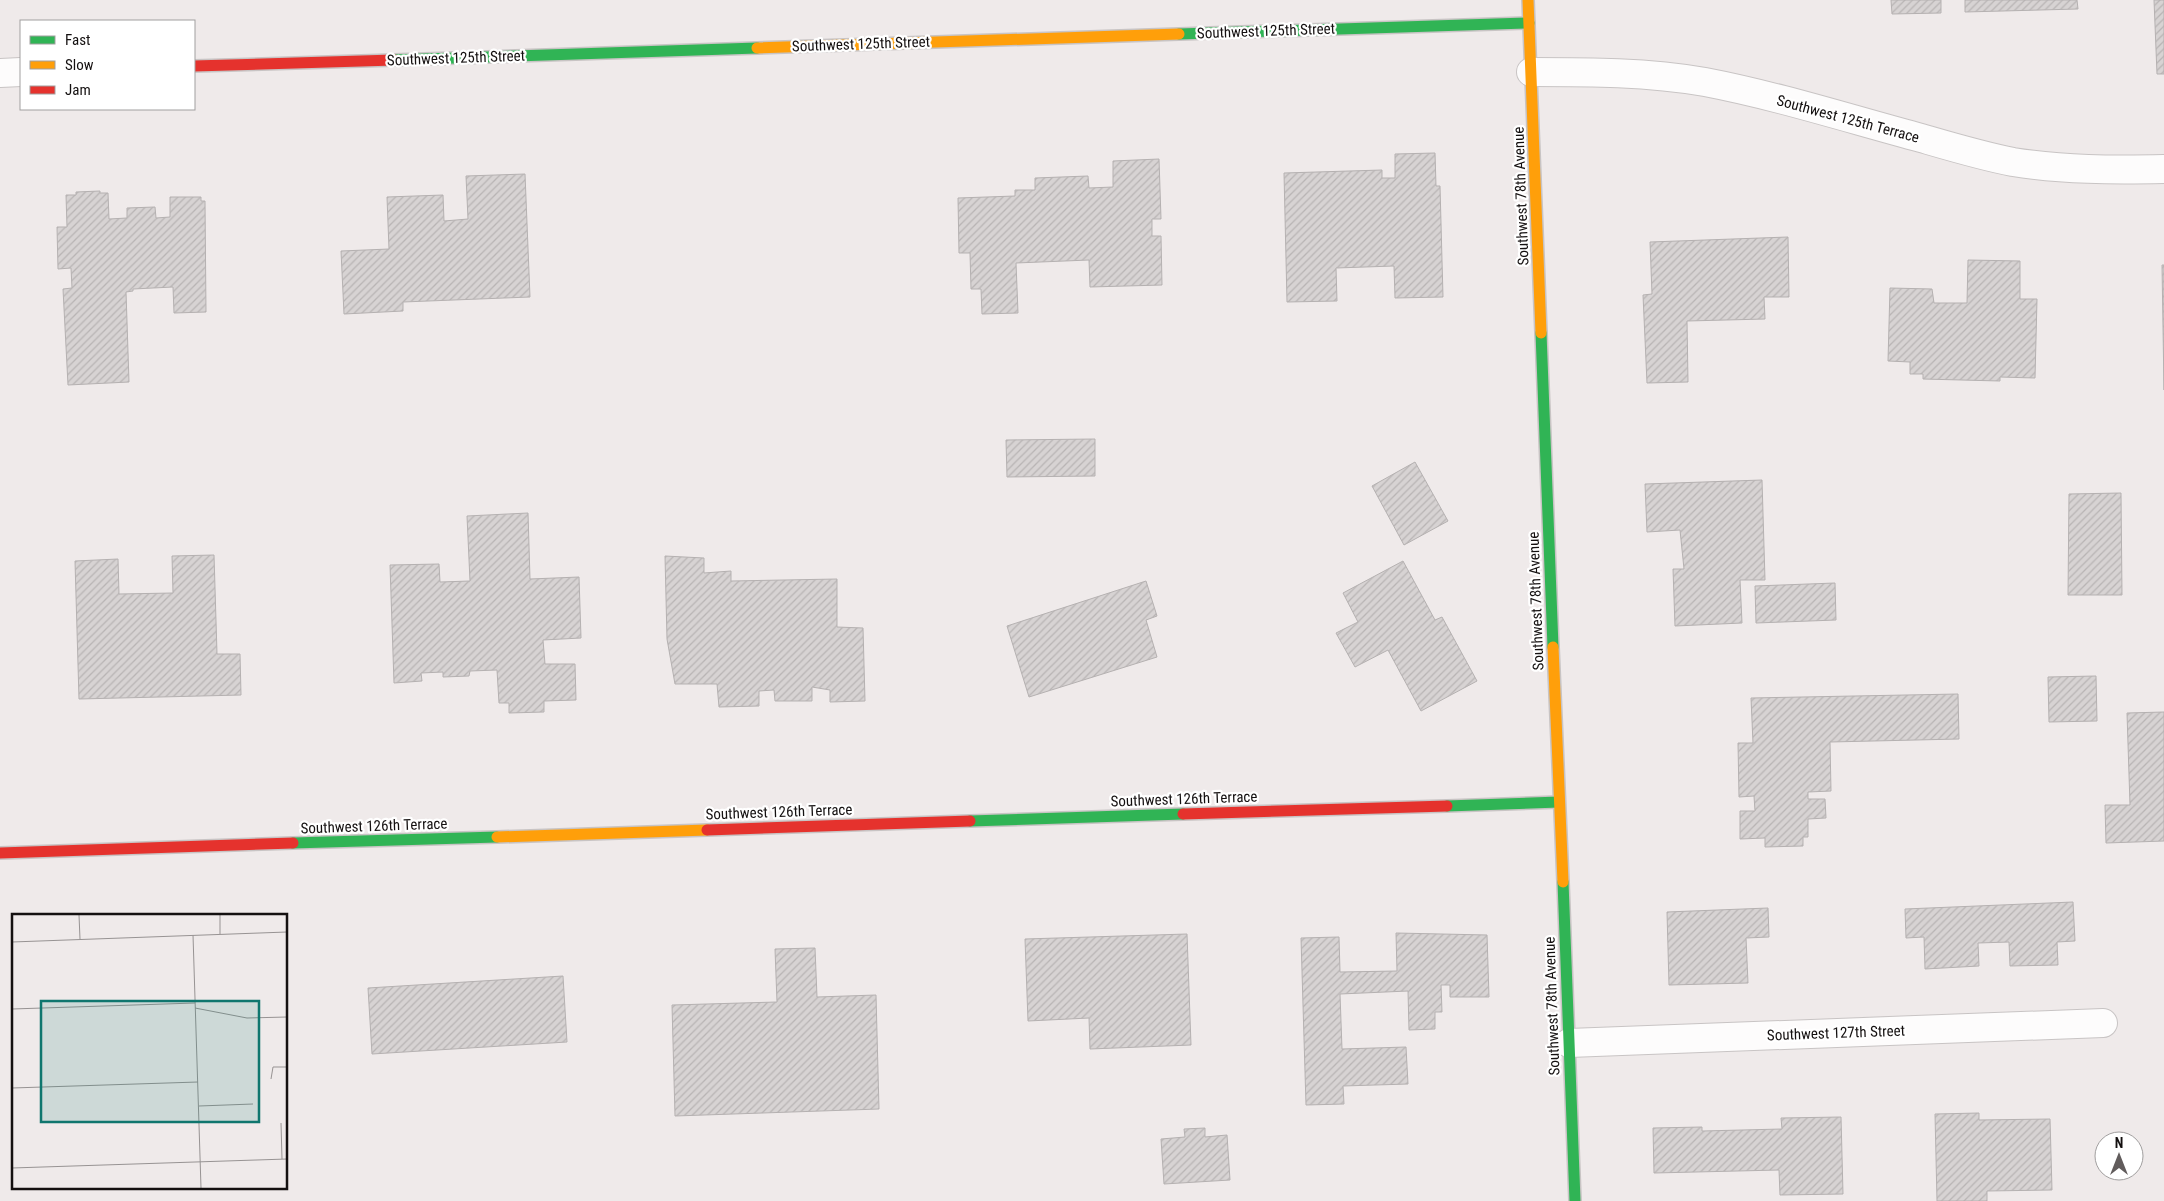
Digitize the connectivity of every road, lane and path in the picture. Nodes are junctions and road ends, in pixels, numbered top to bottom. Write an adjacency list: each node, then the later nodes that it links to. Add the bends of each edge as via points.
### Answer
1 (1528, 0): 2 (street, Southwest 78th Avenue)
2 (1529, 23): 3 (street, Southwest 125th Street); 5 (street, Southwest 78th Avenue)
3 (195, 66)
4 (20, 72): 6 (street)
5 (1531, 72): 7 (street, Southwest 125th Terrace, via 1658,76 1704,82 2012,161 2098,170); 8 (street, Southwest 78th Avenue)
6 (0, 73)
7 (2164, 169)
8 (1559, 802): 9 (street, Southwest 126th Terrace); 11 (street, Southwest 78th Avenue)
9 (0, 853)
10 (2103, 1023): 11 (street, Southwest 127th Street)
11 (1569, 1043): 12 (street, Southwest 78th Avenue)
12 (1575, 1201)

